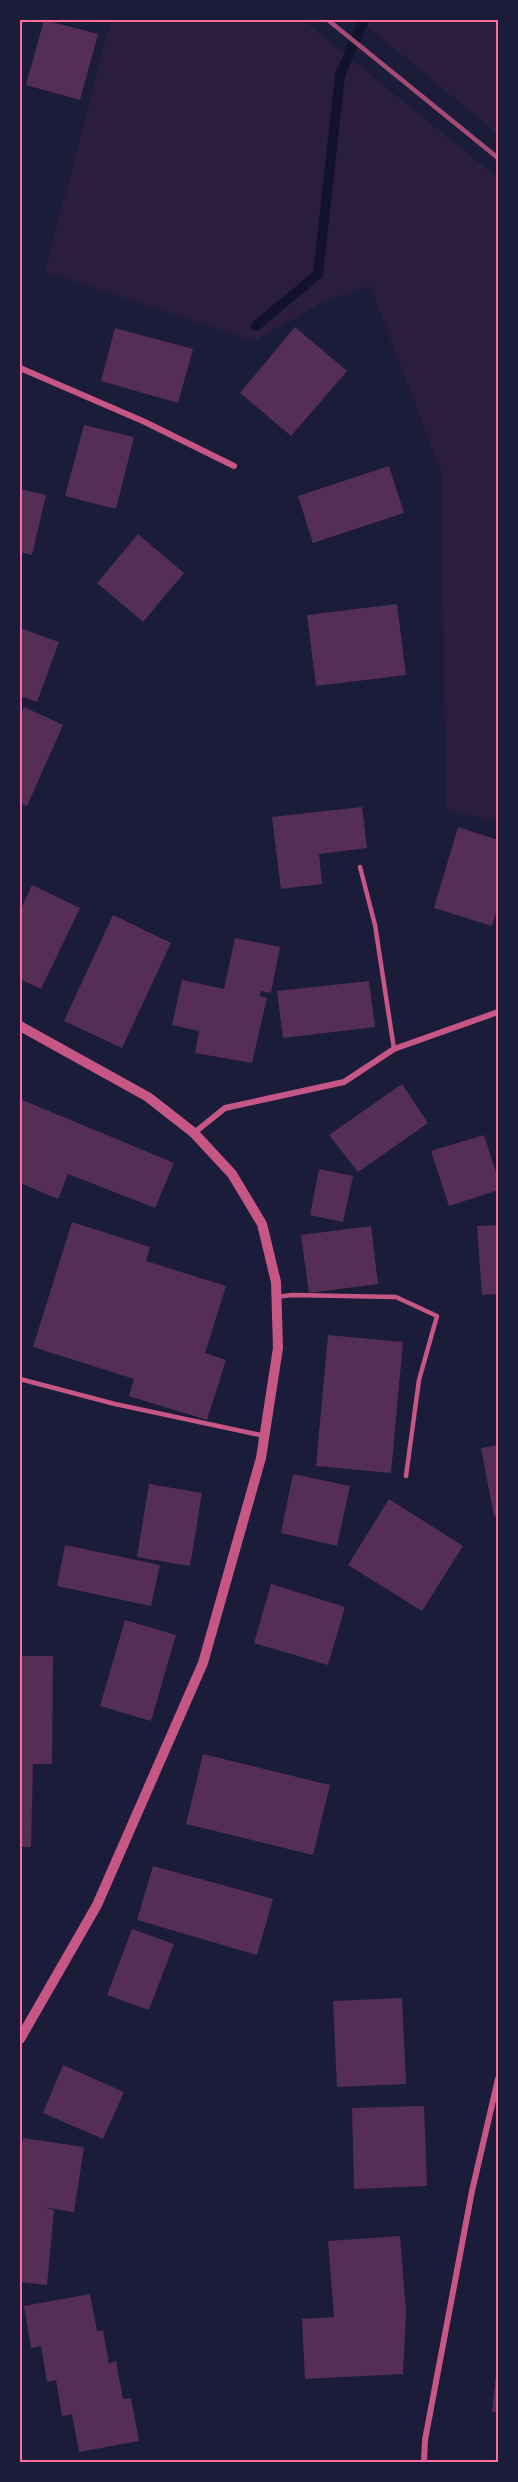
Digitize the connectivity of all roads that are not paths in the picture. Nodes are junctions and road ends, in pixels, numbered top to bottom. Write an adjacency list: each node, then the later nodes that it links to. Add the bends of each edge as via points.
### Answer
1 (20, 368): 2 (street)
2 (234, 466)
3 (360, 867): 6 (lane, via 375,925)
4 (498, 1012): 6 (street)
5 (20, 1026): 7 (street, via 148,1097)
6 (394, 1049): 7 (street, via 344,1082 225,1108)
7 (194, 1133): 8 (street, via 232,1174 262,1224)
8 (276, 1297): 10 (street, via 278,1348); 11 (lane, via 396,1297 437,1316 419,1380)
9 (20, 1381): 10 (lane)
10 (265, 1436): 12 (street, via 203,1663 97,1905)
11 (406, 1476)
12 (20, 2039)
13 (498, 2079): 14 (street, via 472,2191 425,2440)
14 (424, 2463)

